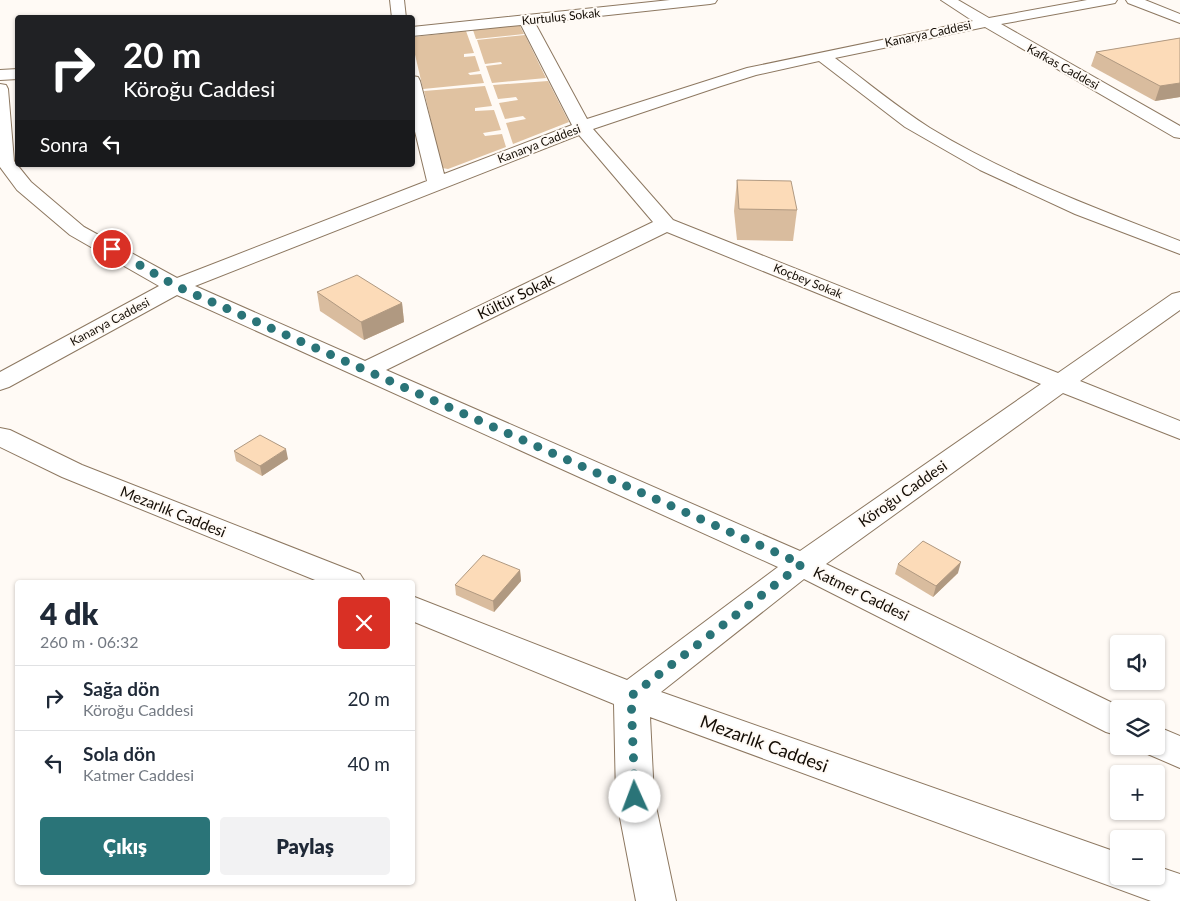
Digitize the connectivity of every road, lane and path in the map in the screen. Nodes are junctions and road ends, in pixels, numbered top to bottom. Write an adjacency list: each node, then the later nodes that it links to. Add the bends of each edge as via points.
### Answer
1 (397, 0): 6 (street)
2 (710, 0): 8 (street, Kurtuluş Sokak)
3 (948, 0): 9 (street, Kafkas Caddesi)
4 (1110, 0): 9 (street, Kanarya Caddesi)
5 (1133, 0): 7 (street)
6 (399, 15)
7 (1180, 19)
8 (526, 21): 10 (street, Kurtuluş Sokak); 16 (street, Koçbey Sokak)
9 (984, 22): 11 (street, Kanarya Caddesi); 17 (street, Kafkas Caddesi)
10 (415, 32)
11 (822, 56): 16 (street, Kanarya Caddesi, via 715,82); 21 (street, via 925,132 1003,175 1048,197)
12 (15, 74): 13 (street)
13 (0, 75)
14 (0, 89): 18 (street, Katmer Caddesi)
15 (415, 93): 19 (street)
16 (582, 127): 19 (street, Kanarya Caddesi); 20 (street, Koçbey Sokak)
17 (1180, 133)
18 (3, 162): 22 (street, Katmer Caddesi, via 24,186 77,231)
19 (437, 184): 22 (street, Kanarya Caddesi)
20 (666, 224): 24 (street, Kültür Sokak); 26 (street, Koçbey Sokak)
21 (1180, 248)
22 (176, 286): 24 (street, Katmer Caddesi); 25 (street, Kanarya Caddesi)
23 (1180, 299): 26 (street, Köroğu Caddesi)
24 (366, 370): 29 (street, Katmer Caddesi)
25 (0, 382)
26 (1060, 383): 27 (street, Koçbey Sokak); 29 (street, Köroğu Caddesi)
27 (1180, 431)
28 (0, 436): 30 (street, Mezarlık Caddesi, via 72,471)
29 (802, 564): 32 (street, Köroğu Caddesi); 33 (street, Katmer Caddesi)
30 (343, 580)
31 (415, 609): 32 (street, Mezarlık Caddesi)
32 (631, 696): 36 (street, Mezarlık Caddesi); 39 (street, via 635,797)
33 (1110, 718)
34 (1165, 746): 35 (street)
35 (1180, 753)
36 (1110, 868)
37 (1158, 885): 38 (street)
38 (1180, 893)
39 (656, 901)

